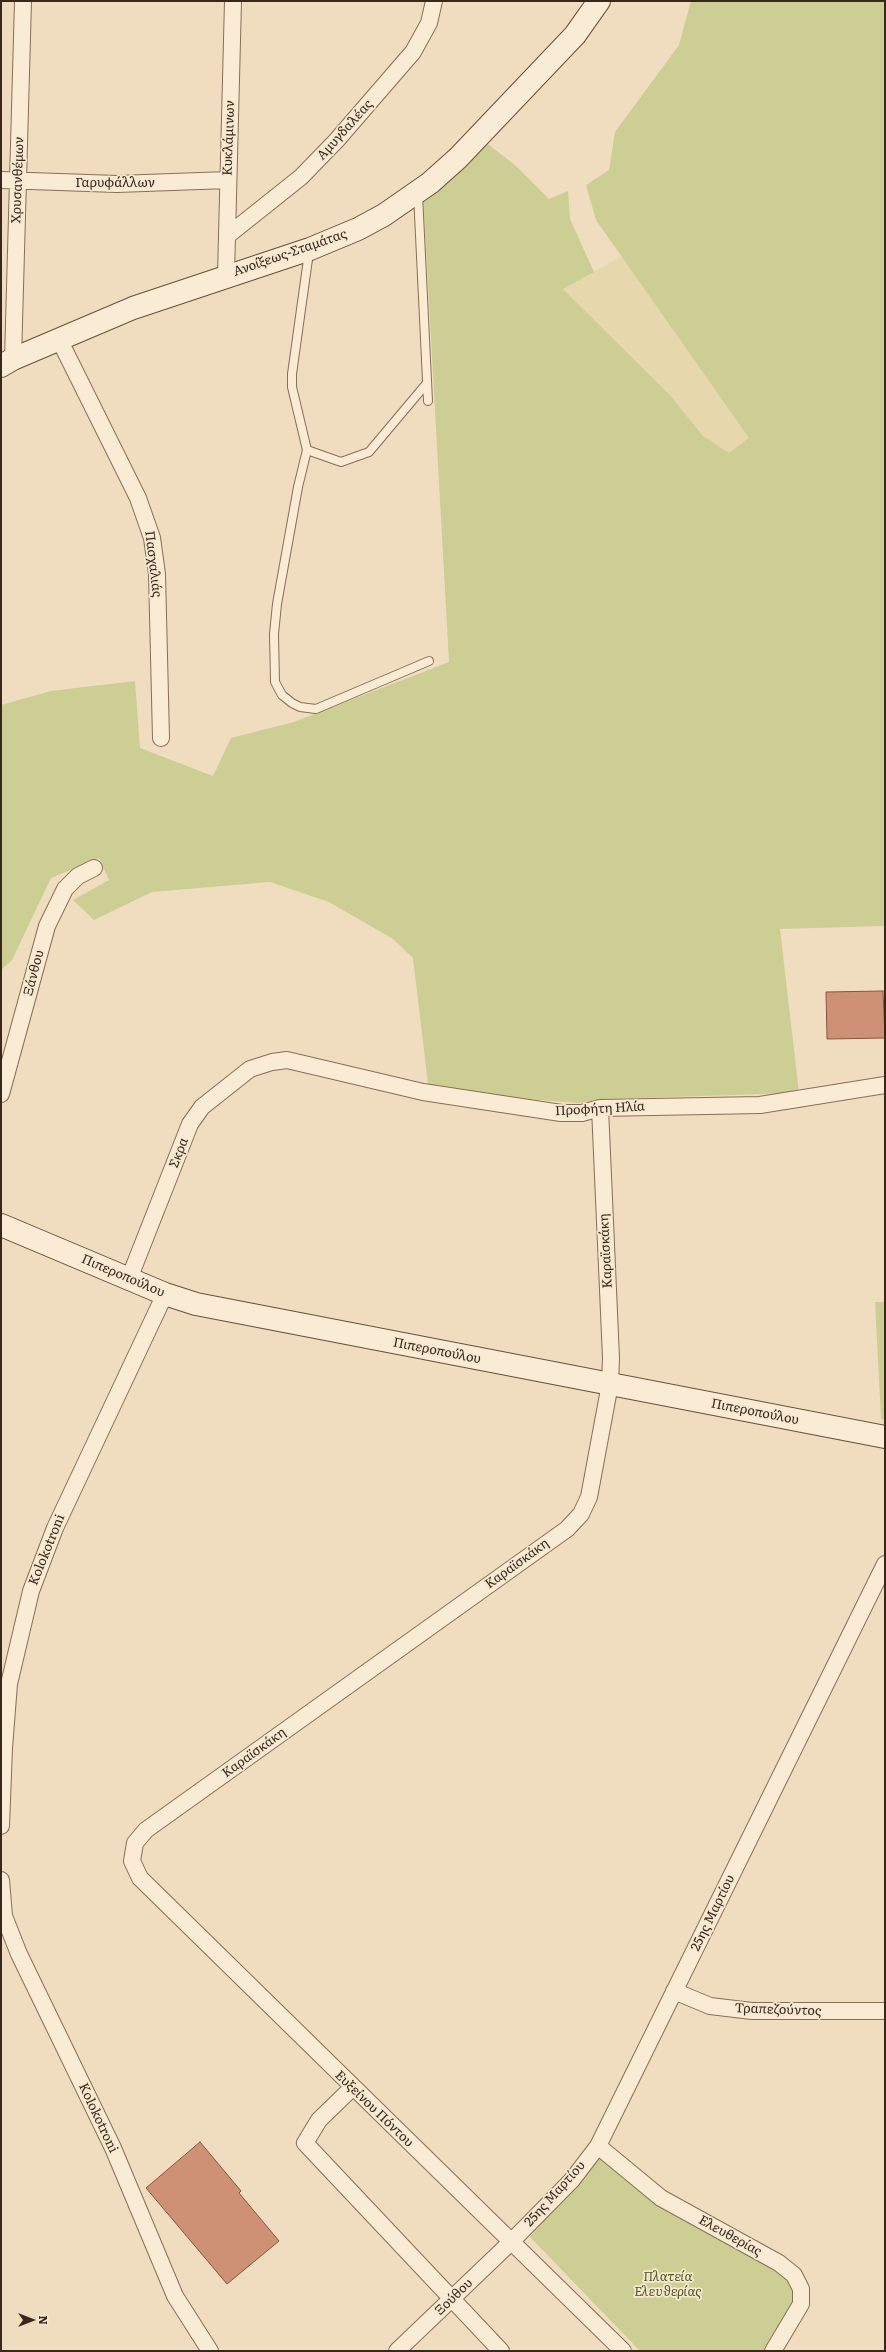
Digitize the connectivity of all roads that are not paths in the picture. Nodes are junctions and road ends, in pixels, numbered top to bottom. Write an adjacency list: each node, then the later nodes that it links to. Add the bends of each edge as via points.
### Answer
1 (23, 1): 7 (street, Χρυσανθέμων)
2 (233, 1): 6 (street, Κυκλάμινων)
3 (434, 1): 9 (street, Αμυγδαλέας, via 429,23 413,52 336,141 301,177)
4 (599, 1): 8 (street, Ανοίξεως-Σταμάτας, via 575,35 475,141 445,171)
5 (1, 180): 7 (street, Γαρυφάλλων)
6 (228, 180): 7 (street, Γαρυφάλλων, via 129,184); 9 (street, Κυκλάμινων)
7 (18, 181): 13 (street, Χρυσανθέμων)
8 (417, 192): 10 (street, Ανοίξεως-Σταμάτας, via 366,225); 14 (lane)
9 (227, 236): 11 (street, Κυκλάμινων)
10 (310, 249): 11 (street, Ανοίξεως-Σταμάτας); 16 (lane, via 292,374 292,387)
11 (226, 275): 12 (street, Ανοίξεως-Σταμάτας, via 133,308)
12 (59, 339): 13 (street, Ανοίξεως-Σταμάτας); 18 (street, Πασχαλιάς, via 138,498 152,538 157,574)
13 (7, 363)
14 (427, 383): 15 (lane); 16 (lane, via 369,452 341,462)
15 (428, 401)
16 (307, 450): 17 (lane, via 298,487 274,626 273,674 278,690 286,700 297,706 320,709)
17 (429, 661)
18 (161, 738)
19 (94, 868): 22 (street, Ξάνθου, via 78,876 65,889 47,926)
20 (272, 1062): 23 (street, Προφήτη Ηλία, via 287,1060 423,1092 518,1108 561,1113 582,1113); 25 (street, Σκρα, via 250,1069 202,1107 190,1124)
21 (885, 1085): 23 (street, Προφήτη Ηλία, via 760,1105)
22 (1, 1094)
23 (600, 1108): 27 (street, Καραϊσκάκη)
24 (1, 1225): 25 (street, Πιπεροπούλου)
25 (129, 1279): 26 (street, Πιπεροπούλου)
26 (165, 1294): 27 (street, Πιπεροπούλου, via 196,1304); 30 (street, Kolokotroni, via 58,1522 31,1591 9,1684)
27 (610, 1384): 28 (street, Πιπεροπούλου); 31 (street, Καραϊσκάκη, via 589,1497 581,1514 568,1529 146,1830 135,1843)
28 (885, 1437)
29 (885, 1564): 33 (street, 25ης Μαρτίου)
30 (1, 1826)
31 (132, 1861): 35 (street, Ευξείνου Πόντου, via 140,1878)
32 (1, 1880): 39 (street, Kolokotroni, via 4,1916 19,1954 113,2148 176,2296)
33 (674, 1991): 34 (street, Τραπεζούντος, via 710,2006 752,2011); 36 (street, 25ης Μαρτίου)
34 (885, 2011)
35 (352, 2087): 37 (street, Ευξείνου Πόντου); 38 (street, via 319,2120 305,2143)
36 (598, 2146): 37 (street, 25ης Μαρτίου, via 572,2180); 43 (street, Ελευθερίας, via 660,2198 779,2263 794,2275 801,2289 801,2304)
37 (511, 2242): 38 (street, Ξούθου); 42 (street, Ευξείνου Πόντου)
38 (452, 2300): 40 (street, Ξούθου); 41 (street)
39 (210, 2351)
40 (397, 2351)
41 (501, 2351)
42 (623, 2351)
43 (773, 2351)

